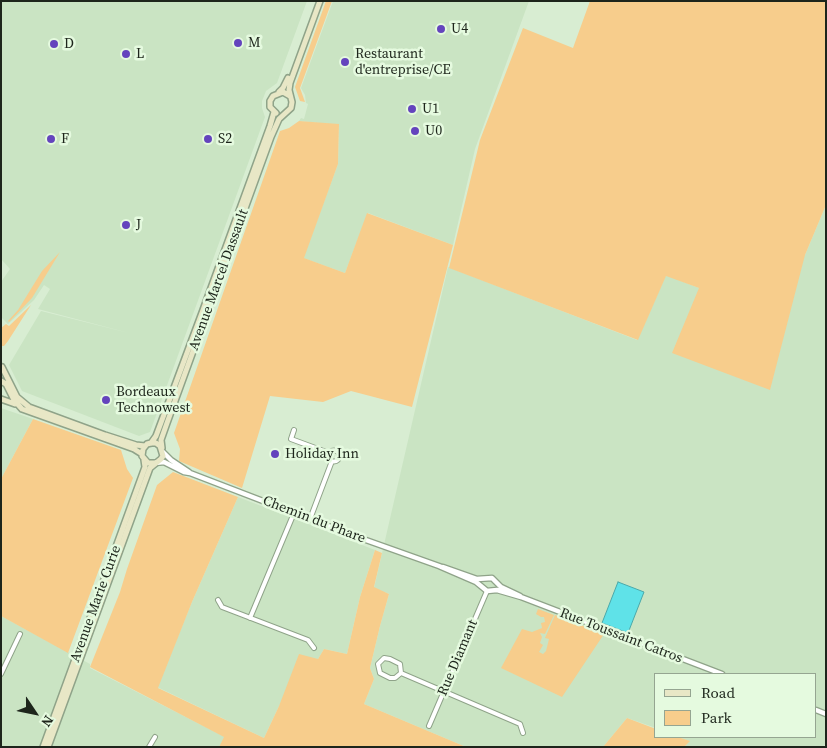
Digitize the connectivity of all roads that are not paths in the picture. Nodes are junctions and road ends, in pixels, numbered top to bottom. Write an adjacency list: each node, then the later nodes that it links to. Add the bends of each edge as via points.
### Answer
1 (318, 1): 2 (main road, via 287,81); 3 (main road, via 290,82)
2 (279, 92): 3 (main road); 4 (main road, via 270,101)
3 (290, 96): 5 (main road, via 291,108)
4 (274, 112): 5 (main road); 12 (main road, Avenue Marcel Dassault)
5 (284, 114): 14 (main road, Avenue Marcel Dassault, via 271,137 224,264 163,434)
6 (1, 361): 7 (main road)
7 (1, 368): 13 (main road, via 17,397 29,407)
8 (1, 381): 10 (main road)
9 (1, 399): 10 (main road)
10 (18, 405): 16 (main road, via 28,412 134,449)
11 (294, 430): 15 (street, via 291,439)
12 (151, 443): 13 (main road); 14 (main road, via 158,444)
13 (144, 446): 16 (main road)
14 (162, 450): 18 (main road, via 161,459); 19 (street, Chemin du Phare)
15 (329, 454): 17 (street); 17 (street, via 334,450 339,453 338,460)
16 (143, 457): 18 (main road, via 148,463); 40 (main road, Avenue Marie Curie, via 145,467)
17 (332, 461): 21 (street)
18 (155, 463): 19 (street, Chemin du Phare, via 164,462); 41 (main road, Avenue Marie Curie, via 150,468)
19 (190, 473): 20 (street, Chemin du Phare)
20 (294, 513): 21 (street, Chemin du Phare); 30 (street)
21 (310, 519): 22 (street, Chemin du Phare)
22 (439, 566): 23 (street, Chemin du Phare); 25 (street, Chemin du Phare)
23 (486, 579): 24 (street, via 492,578); 25 (street)
24 (496, 583): 26 (street); 28 (street, Rue Toussaint Catros)
25 (482, 586): 27 (street)
26 (493, 590): 27 (street); 28 (street, Rue Toussaint Catros)
27 (487, 591): 36 (street, Rue Diamant)
28 (521, 597): 34 (street, Rue Toussaint Catros)
29 (218, 600): 30 (street, via 222,607)
30 (250, 618): 32 (street, via 308,640)
31 (20, 634): 35 (street)
32 (314, 648)
33 (401, 673): 33 (street, via 390,678 380,673 378,664 384,658 390,658 400,664); 36 (street)
34 (719, 673)
35 (1, 674)
36 (444, 692): 37 (street, Rue Diamant); 38 (street, via 520,724)
37 (429, 726)
38 (524, 733)
39 (155, 737): 42 (street)
40 (43, 747)
41 (48, 747)
42 (149, 747)

